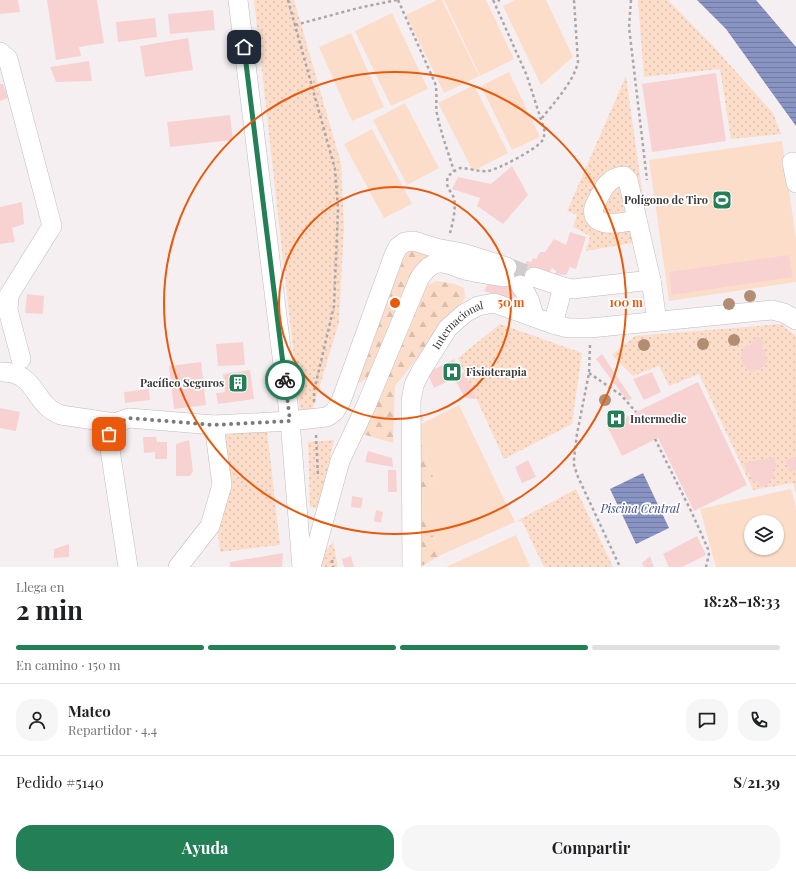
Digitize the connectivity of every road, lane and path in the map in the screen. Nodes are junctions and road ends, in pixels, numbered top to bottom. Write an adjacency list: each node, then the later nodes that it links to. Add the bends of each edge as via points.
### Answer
1 (238, 0): 30 (street)
2 (288, 0): 8 (path)
3 (398, 0): 8 (path); 12 (path, via 435,83 436,111)
4 (500, 0): 7 (path)
5 (574, 0): 10 (path, via 577,67 564,89)
6 (631, 0): 13 (path, via 629,27)
7 (494, 1): 10 (path, via 527,76)
8 (295, 25): 29 (path, via 335,169 338,209 334,306 314,391)
9 (0, 52): 25 (street, via 8,58 52,226 9,295 8,310)
10 (541, 118): 12 (path, via 545,132 543,140 519,157 490,170 460,168)
11 (792, 162): 14 (street)
12 (454, 171): 16 (path, via 446,184 454,200 450,233)
13 (647, 183)
14 (796, 183)
15 (637, 220): 18 (street)
16 (433, 253): 17 (street, via 445,263 464,270); 29 (street, via 414,241 398,247 341,401 335,411 327,417); 39 (street, via 419,279 340,461)
17 (516, 277): 19 (street); 20 (street, via 531,301)
18 (651, 280): 19 (street, via 573,289); 22 (street)
19 (563, 287): 23 (street)
20 (534, 317): 23 (street, Internacional); 41 (street, Internacional, via 494,303 478,306 465,313 448,328 414,385 411,401)
21 (796, 320): 22 (street, Internacional, via 772,310)
22 (657, 321): 24 (street, Internacional)
23 (553, 324): 24 (street, Internacional, via 568,328)
24 (590, 328): 27 (path)
25 (21, 359)
26 (0, 372): 31 (street, via 15,373 26,380 54,413)
27 (589, 372): 28 (path, via 621,395); 42 (path, via 574,465)
28 (636, 412)
29 (316, 418): 30 (street); 34 (path)
30 (290, 421): 32 (street); 38 (street)
31 (115, 424): 32 (street, via 129,418); 36 (street, via 109,434 109,443)
32 (214, 425): 37 (street, via 222,485 210,526)
33 (655, 440): 43 (path, via 708,549)
34 (318, 481)
35 (330, 553): 40 (path)
36 (128, 567)
37 (178, 567)
38 (302, 567)
39 (311, 567)
40 (333, 567)
41 (412, 567)
42 (620, 567)
43 (706, 567)

